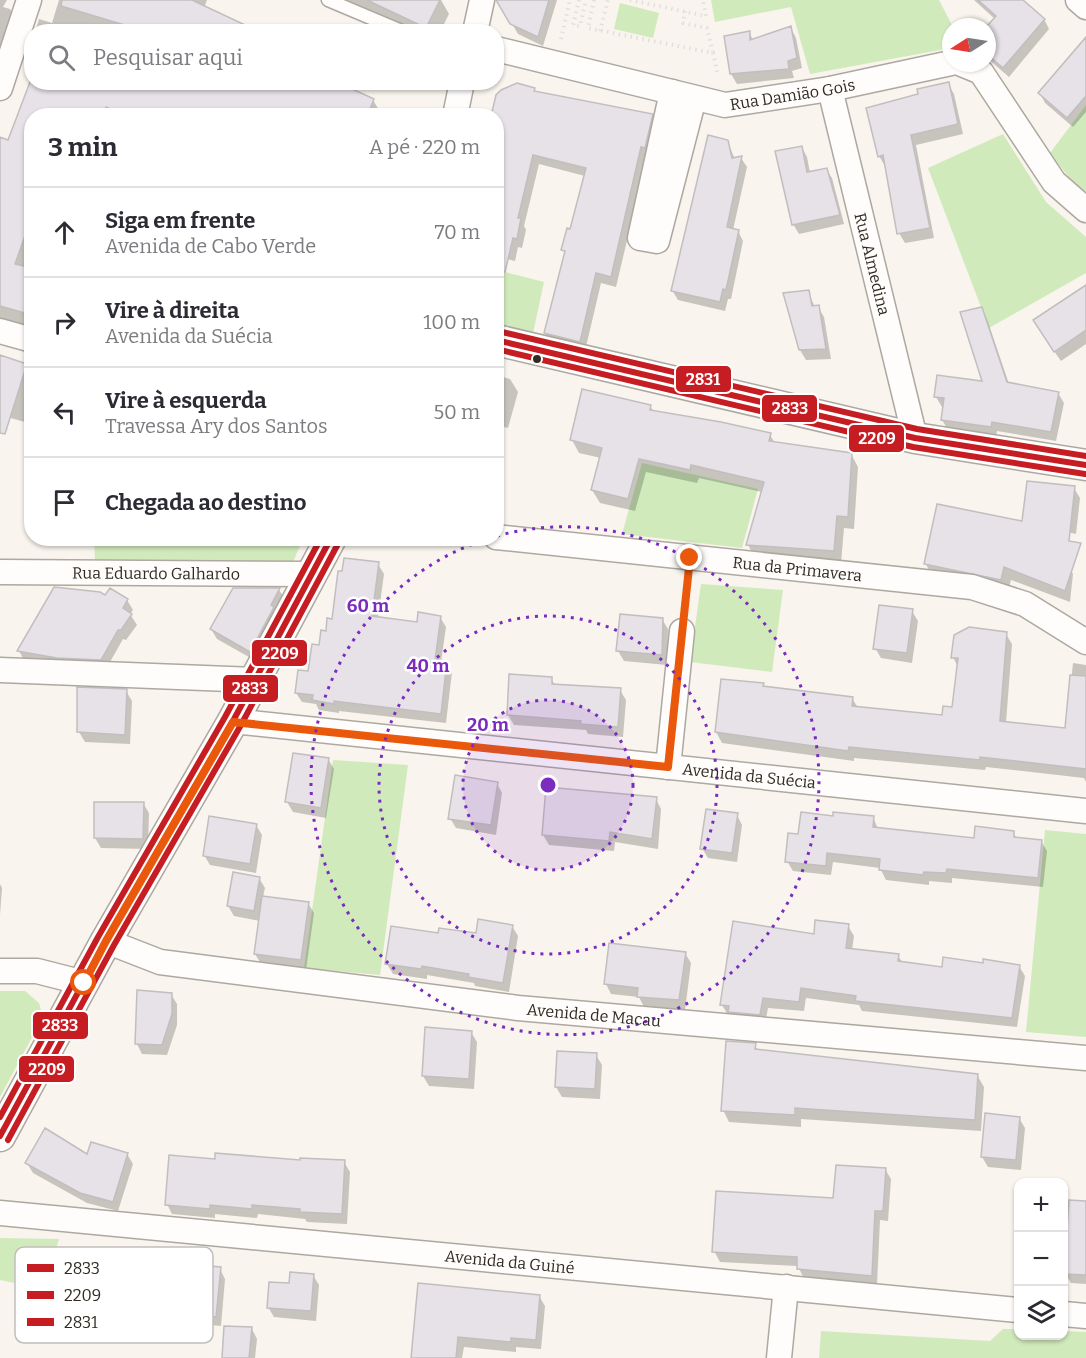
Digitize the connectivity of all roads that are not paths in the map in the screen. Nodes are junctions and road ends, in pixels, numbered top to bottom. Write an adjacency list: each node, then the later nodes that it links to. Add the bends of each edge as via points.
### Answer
1 (29, 0): 11 (street)
2 (328, 0): 6 (lane)
3 (482, 0): 7 (street)
4 (1078, 0): 5 (street)
5 (1086, 7)
6 (385, 24)
7 (477, 24)
8 (504, 51): 14 (street, Rua Damião Gois)
9 (942, 65): 12 (street, Rua Damião Gois)
10 (981, 72): 16 (street, via 1054,182)
11 (0, 88)
12 (830, 89): 14 (street, Rua Damião Gois, via 725,105); 20 (street, Rua Almedina)
13 (460, 90): 15 (street)
14 (683, 95): 14 (street, via 657,241 640,238)
15 (457, 108)
16 (1086, 210)
17 (0, 331): 18 (street)
18 (24, 338)
19 (504, 342): 20 (street)
20 (915, 438): 21 (street)
21 (1086, 465)
22 (504, 538): 27 (street, Rua da Primavera, via 972,587 1024,604)
23 (327, 546): 25 (street)
24 (0, 572): 25 (street, Rua Eduardo Galhardo)
25 (312, 574): 29 (street)
26 (682, 631): 31 (street)
27 (1086, 642)
28 (0, 670): 29 (street)
29 (255, 680): 30 (street)
30 (233, 722): 31 (street, Avenida da Suécia); 33 (street)
31 (668, 767): 32 (street, Avenida da Suécia)
32 (1086, 811)
33 (106, 941): 35 (street); 36 (street, Avenida de Macau, via 160,962 518,1008)
34 (0, 972): 35 (street, via 37,971)
35 (84, 983): 37 (street)
36 (1086, 1058)
37 (0, 1136)
38 (0, 1213): 39 (street, Avenida da Guiné)
39 (786, 1287): 40 (street, Avenida da Guiné); 43 (street)
40 (1014, 1310)
41 (1068, 1314): 42 (street)
42 (1086, 1316)
43 (779, 1358)

